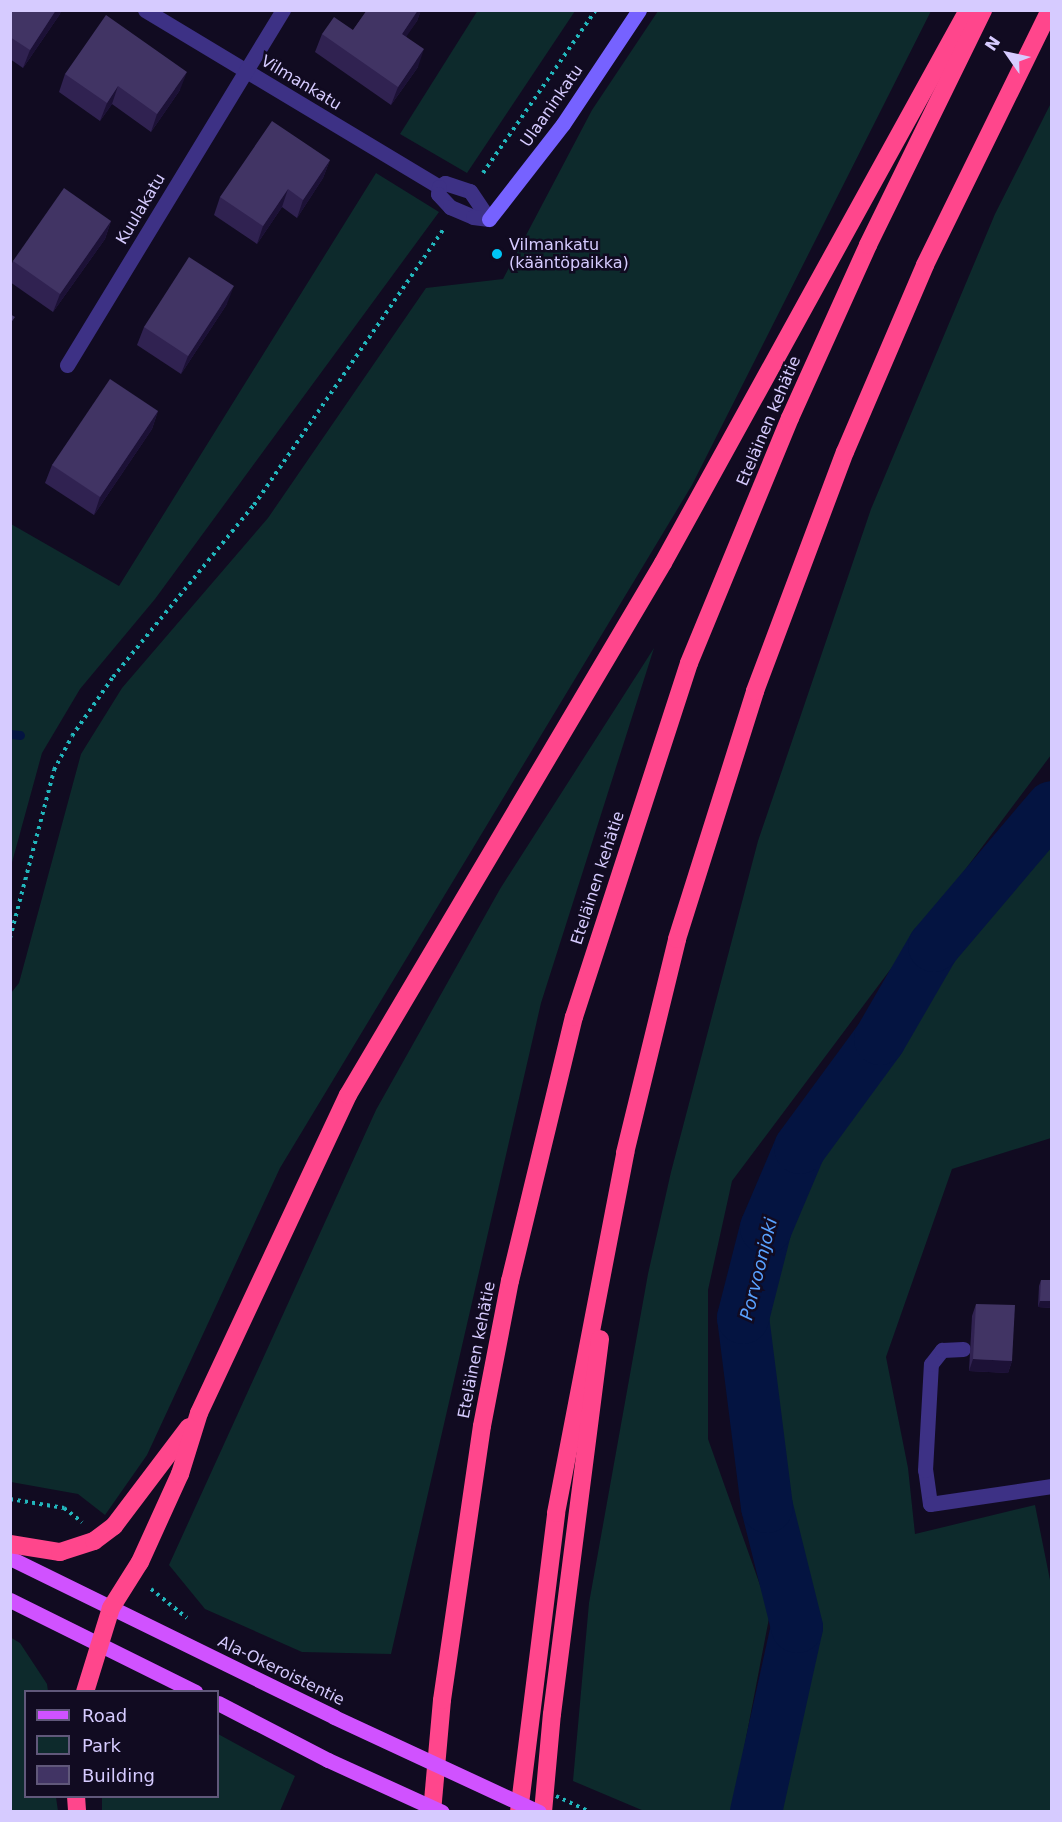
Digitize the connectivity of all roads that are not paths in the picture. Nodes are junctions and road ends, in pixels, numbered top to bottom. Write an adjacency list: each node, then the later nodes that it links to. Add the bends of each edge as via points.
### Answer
1 (145, 10): 7 (street, Vilmankatu)
2 (283, 10): 7 (street, Kuulakatu)
3 (639, 10): 9 (street, Ulaaninkatu, via 563,124)
4 (968, 10): 13 (highway, via 663,563 348,1095)
5 (983, 10): 23 (highway, Eteläinen kehätie, via 868,245 790,418 689,663 574,1017 510,1281 482,1426 442,1700)
6 (1050, 10): 11 (highway, via 925,265 845,452 755,691 677,939)
7 (246, 71): 8 (street, Vilmankatu); 10 (street, Kuulakatu)
8 (439, 187): 9 (street, Vilmankatu, via 444,201 457,211); 9 (street, Vilmankatu, via 445,183 470,191)
9 (489, 219)
10 (67, 365)
11 (625, 1153): 25 (highway, via 556,1513); 26 (highway)
12 (963, 1349): 14 (street, via 942,1350 931,1364 926,1470 930,1504)
13 (199, 1413): 15 (highway, via 114,1526 94,1541 60,1552); 18 (highway, via 180,1474 133,1576)
14 (1052, 1486)
15 (10, 1544)
16 (10, 1558): 18 (main road, Ala-Okeroistentie)
17 (10, 1600): 19 (main road)
18 (111, 1608): 19 (highway); 26 (main road, Ala-Okeroistentie, bridge, via 334,1718)
19 (97, 1642): 20 (highway); 21 (main road)
20 (85, 1690)
21 (191, 1690)
22 (219, 1704): 24 (main road, bridge, via 328,1760)
23 (432, 1812)
24 (442, 1812)
25 (519, 1812)
26 (541, 1812)

